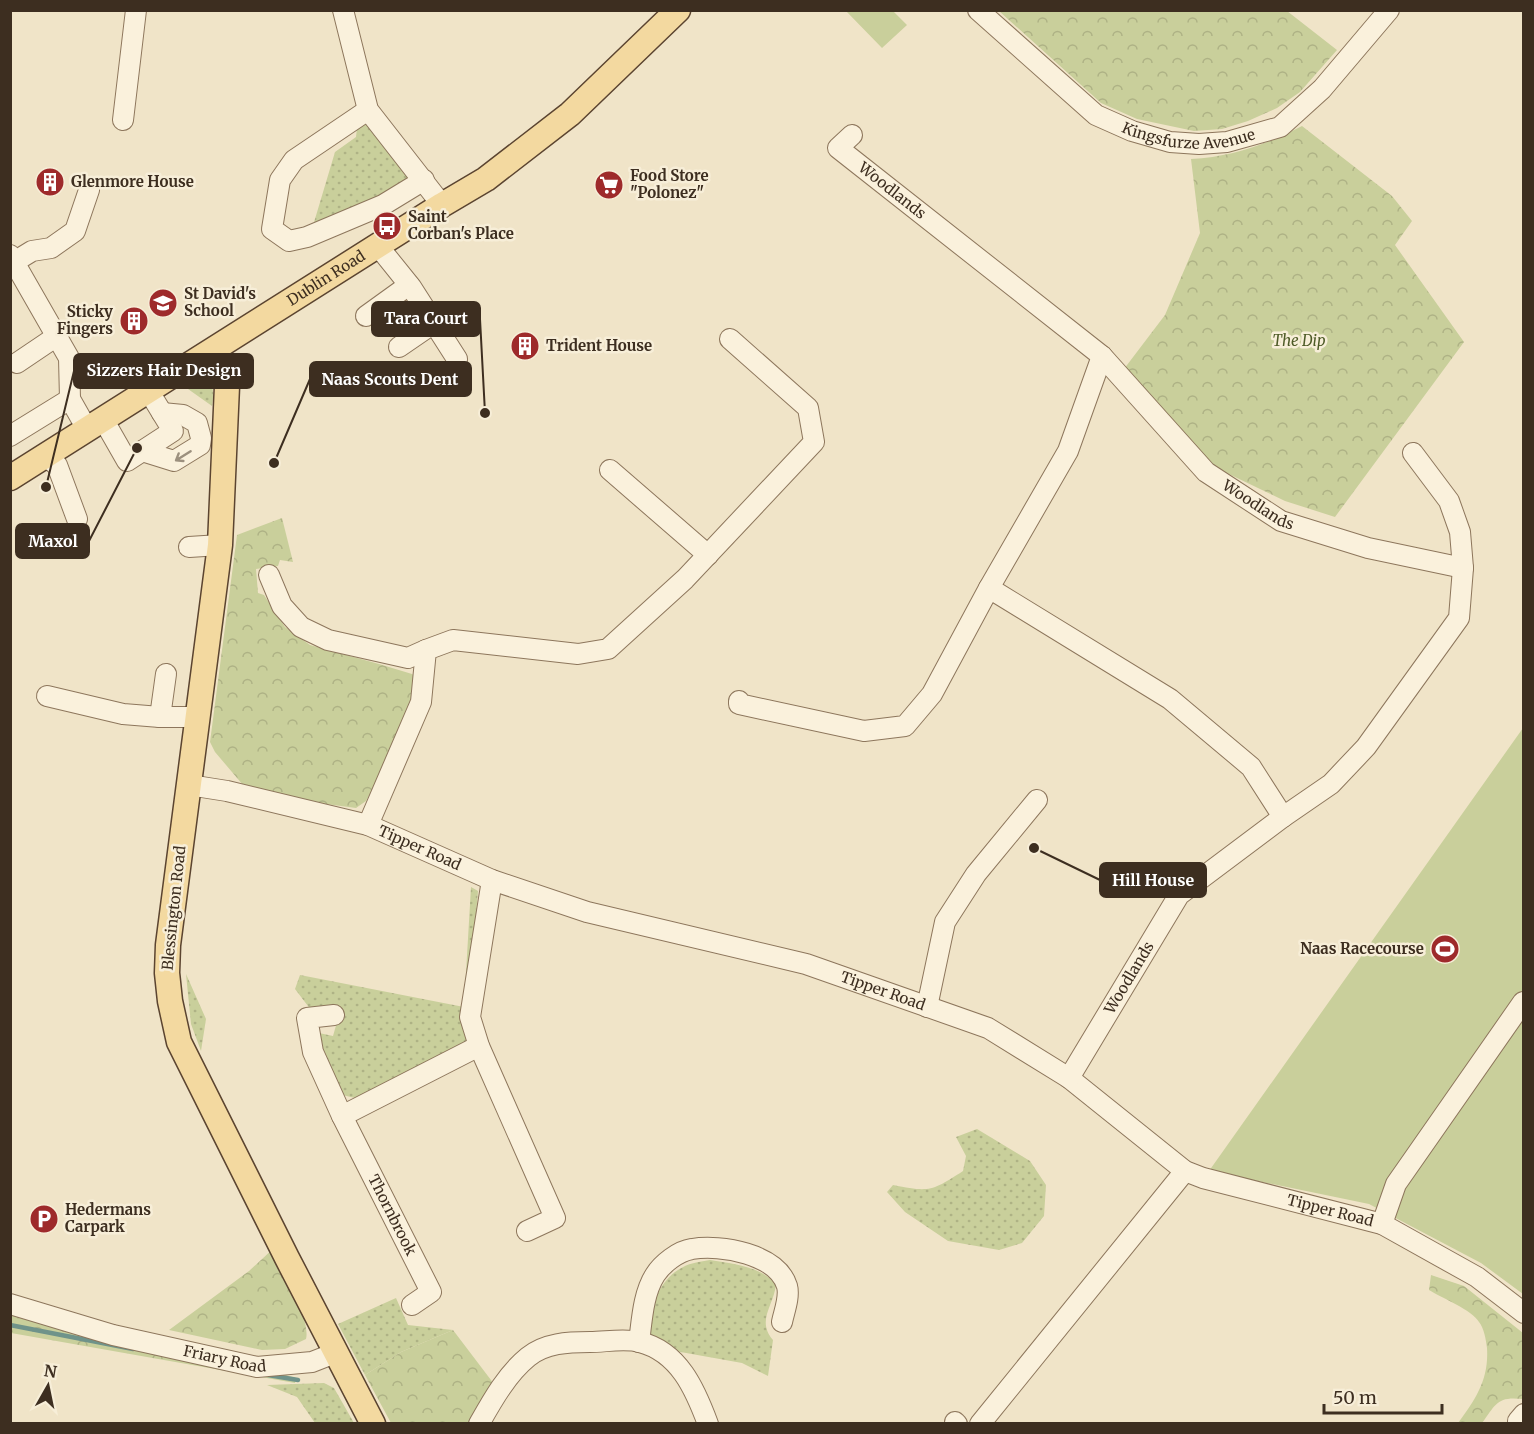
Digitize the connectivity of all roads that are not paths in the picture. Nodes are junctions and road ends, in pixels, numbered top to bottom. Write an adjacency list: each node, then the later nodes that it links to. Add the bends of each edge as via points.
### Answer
1 (136, 10): 7 (street)
2 (343, 10): 6 (street)
3 (678, 10): 11 (main road, Dublin Road, via 570,114 486,179)
4 (978, 10): 5 (street, Kingsfurze Avenue, via 1096,115 1170,142 1199,144 1227,142 1280,127 1322,89)
5 (1389, 10)
6 (368, 110): 9 (street); 9 (street, via 294,160 280,180 272,228 289,241 307,237 383,205)
7 (123, 120)
8 (852, 135): 21 (street, Woodlands, via 838,148)
9 (423, 180): 11 (street)
10 (89, 190): 13 (street, via 75,231 51,248)
11 (442, 205): 12 (main road, Dublin Road)
12 (378, 246): 14 (street); 20 (main road, Dublin Road)
13 (12, 259): 17 (street)
14 (408, 285): 15 (street); 16 (street)
15 (366, 316)
16 (434, 323): 19 (street); 22 (street)
17 (57, 336): 23 (street); 25 (street, via 69,358)
18 (730, 339): 37 (street, via 808,408 814,442)
19 (399, 346)
20 (214, 350): 24 (main road, Dublin Road); 35 (main road, Blessington Road, via 227,386)
21 (1102, 356): 38 (street, Woodlands, via 1206,472 1281,520 1368,548); 40 (street, via 1068,451)
22 (457, 359)
23 (17, 363)
24 (148, 390): 26 (street); 27 (main road, Dublin Road)
25 (70, 399): 27 (street); 28 (street)
26 (162, 413): 29 (street, via 173,431); 29 (street, one-way to 29, via 183,415 197,423 200,445 174,461)
27 (95, 424): 29 (street, via 127,461); 31 (main road, Dublin Road)
28 (10, 436)
29 (142, 451)
30 (1413, 453): 38 (street, Woodlands, via 1449,501 1460,532)
31 (46, 457): 33 (main road, Dublin Road); 34 (street, via 57,465)
32 (610, 470): 37 (street)
33 (10, 478)
34 (77, 519)
35 (220, 545): 36 (street); 46 (main road, Blessington Road)
36 (189, 547)
37 (708, 555): 41 (street, via 608,649 578,654 453,640)
38 (1463, 568): 49 (street, Woodlands, via 1459,618 1366,747 1331,784)
39 (269, 575): 41 (street, via 282,606 301,627 328,640 408,658)
40 (989, 588): 44 (street, via 932,694 905,726 864,731 738,704); 49 (street, via 1170,699 1251,767)
41 (426, 650): 50 (street, via 422,702)
42 (166, 674): 45 (street)
43 (47, 696): 45 (street, via 123,714)
44 (739, 701)
45 (160, 717): 46 (street)
46 (196, 717): 47 (main road, Blessington Road)
47 (189, 785): 50 (street, Tipper Road); 66 (main road, Blessington Road, via 168,945 169,992 179,1042)
48 (1037, 800): 53 (street, via 976,874 945,922)
49 (1283, 817): 56 (street, Woodlands, via 1179,895)
50 (368, 825): 51 (street, Tipper Road)
51 (492, 880): 53 (street, Tipper Road, via 587,912 806,964); 55 (street, via 470,1017)
52 (1523, 1002): 59 (street, via 1396,1184)
53 (927, 1007): 56 (street, Tipper Road, via 988,1028)
54 (334, 1015): 57 (street, Thornbrook, via 307,1018 313,1052)
55 (479, 1046): 57 (street); 60 (street, via 555,1218)
56 (1068, 1078): 58 (street, Tipper Road)
57 (342, 1116): 62 (street, Thornbrook, via 431,1292)
58 (1185, 1171): 59 (street, Tipper Road); 71 (street)
59 (1382, 1224): 63 (street, Tipper Road, via 1478,1277)
60 (526, 1231)
61 (10, 1304): 66 (street, Friary Road, via 113,1335 257,1367 312,1362)
62 (412, 1305)
63 (1524, 1313)
64 (782, 1322): 65 (street, via 788,1288 768,1262 725,1248 690,1249 669,1260 655,1274 648,1290)
65 (639, 1341): 69 (street, via 567,1342 543,1347 517,1368); 70 (street, via 664,1352 680,1367)
66 (335, 1353): 68 (main road, Blessington Road)
67 (1524, 1414): 72 (street, via 1518,1421)
68 (373, 1424)
69 (479, 1424)
70 (708, 1424)
71 (980, 1424)
72 (1521, 1424)

